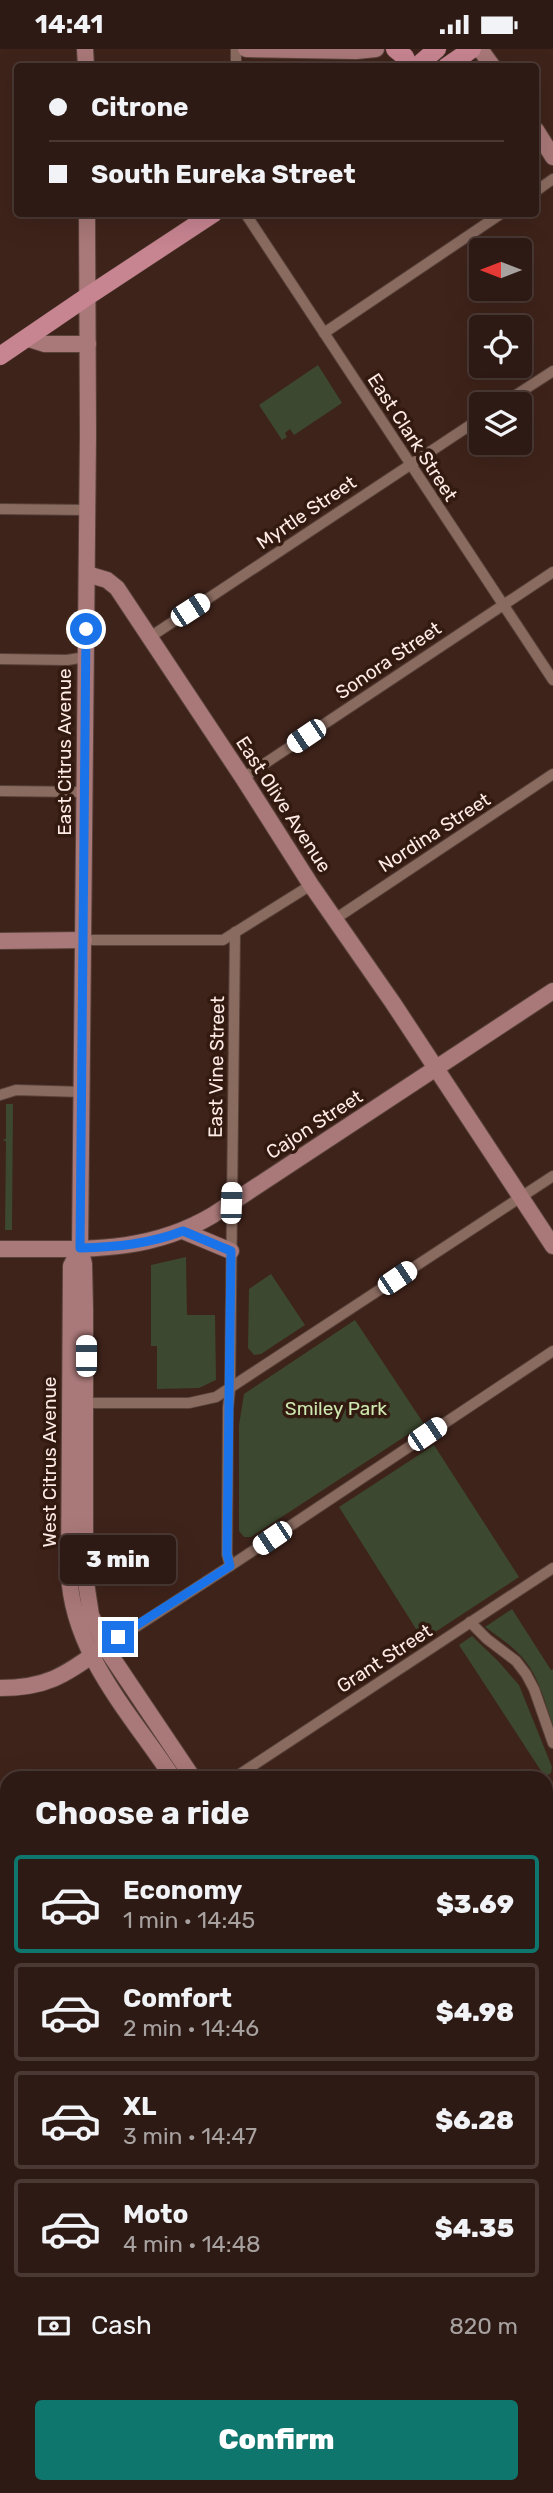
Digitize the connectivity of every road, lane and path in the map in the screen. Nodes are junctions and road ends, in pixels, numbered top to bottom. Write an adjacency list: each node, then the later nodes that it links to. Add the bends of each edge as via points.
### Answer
1 (246, 49): 2 (main road)
2 (376, 49)
3 (396, 49): 6 (main road)
4 (437, 49): 7 (main road)
5 (471, 49): 8 (main road)
6 (407, 63)
7 (421, 63)
8 (452, 63)
9 (539, 135): 10 (main road)
10 (553, 157)
11 (87, 217): 15 (main road, East Citrus Avenue)
12 (208, 217): 15 (main road)
13 (248, 217): 16 (street, East Clark Street)
14 (496, 217): 16 (street)
15 (88, 296): 17 (main road); 18 (main road, East Citrus Avenue)
16 (324, 333): 23 (street, East Clark Street)
17 (26, 338): 18 (main road, via 46,344); 19 (main road)
18 (88, 344): 25 (main road, East Citrus Avenue)
19 (0, 356)
20 (553, 371): 21 (street)
21 (521, 392)
22 (469, 426): 23 (street, Myrtle Street)
23 (410, 464): 28 (street, East Clark Street); 29 (street, Myrtle Street)
24 (0, 509): 25 (street)
25 (87, 510): 27 (main road, East Citrus Avenue)
26 (553, 572): 28 (street, Sonora Street)
27 (87, 574): 29 (main road, East Olive Avenue, via 117,588); 30 (main road, East Citrus Avenue)
28 (503, 605): 32 (street, East Clark Street); 34 (street, Sonora Street)
29 (150, 637): 34 (main road, East Olive Avenue)
30 (86, 657): 31 (street); 36 (main road, East Citrus Avenue)
31 (0, 659)
32 (553, 680)
33 (553, 774): 38 (street, Nordina Street)
34 (243, 778): 37 (main road, East Olive Avenue)
35 (0, 791): 36 (street)
36 (85, 792): 40 (main road, East Citrus Avenue)
37 (311, 885): 38 (main road, East Olive Avenue); 39 (street)
38 (335, 919): 43 (main road, East Olive Avenue)
39 (235, 932): 40 (street, via 220,941); 48 (street, East Vine Street)
40 (84, 940): 41 (main road); 44 (main road, East Citrus Avenue)
41 (0, 941)
42 (553, 991): 43 (main road, Cajon Street)
43 (436, 1069): 47 (main road, East Olive Avenue); 48 (main road, Cajon Street)
44 (83, 1092): 45 (street, via 16,1090); 52 (main road, East Citrus Avenue)
45 (0, 1095)
46 (553, 1176): 47 (street)
47 (521, 1196): 50 (main road, East Olive Avenue); 55 (street)
48 (231, 1203): 49 (main road, Cajon Street); 53 (street, East Vine Street)
49 (183, 1231): 52 (main road, Cajon Street, via 124,1247); 53 (main road)
50 (553, 1246)
51 (0, 1248): 52 (main road, Cajon Street)
52 (80, 1248): 56 (main road, West Citrus Avenue, via 84,1264)
53 (231, 1251): 55 (street, East Vine Street)
54 (553, 1351): 57 (street)
55 (230, 1389): 56 (street, via 190,1403); 57 (street, East Vine Street)
56 (78, 1403): 60 (main road, West Citrus Avenue, via 70,1587 77,1624)
57 (230, 1566): 60 (street)
58 (553, 1568): 59 (street, Grant Street)
59 (470, 1622): 62 (street, via 526,1674); 65 (street, Grant Street)
60 (98, 1651): 61 (main road, via 51,1681); 63 (main road); 64 (main road)
61 (0, 1688)
62 (553, 1743)
63 (169, 1771)
64 (188, 1771)
65 (245, 1771)

